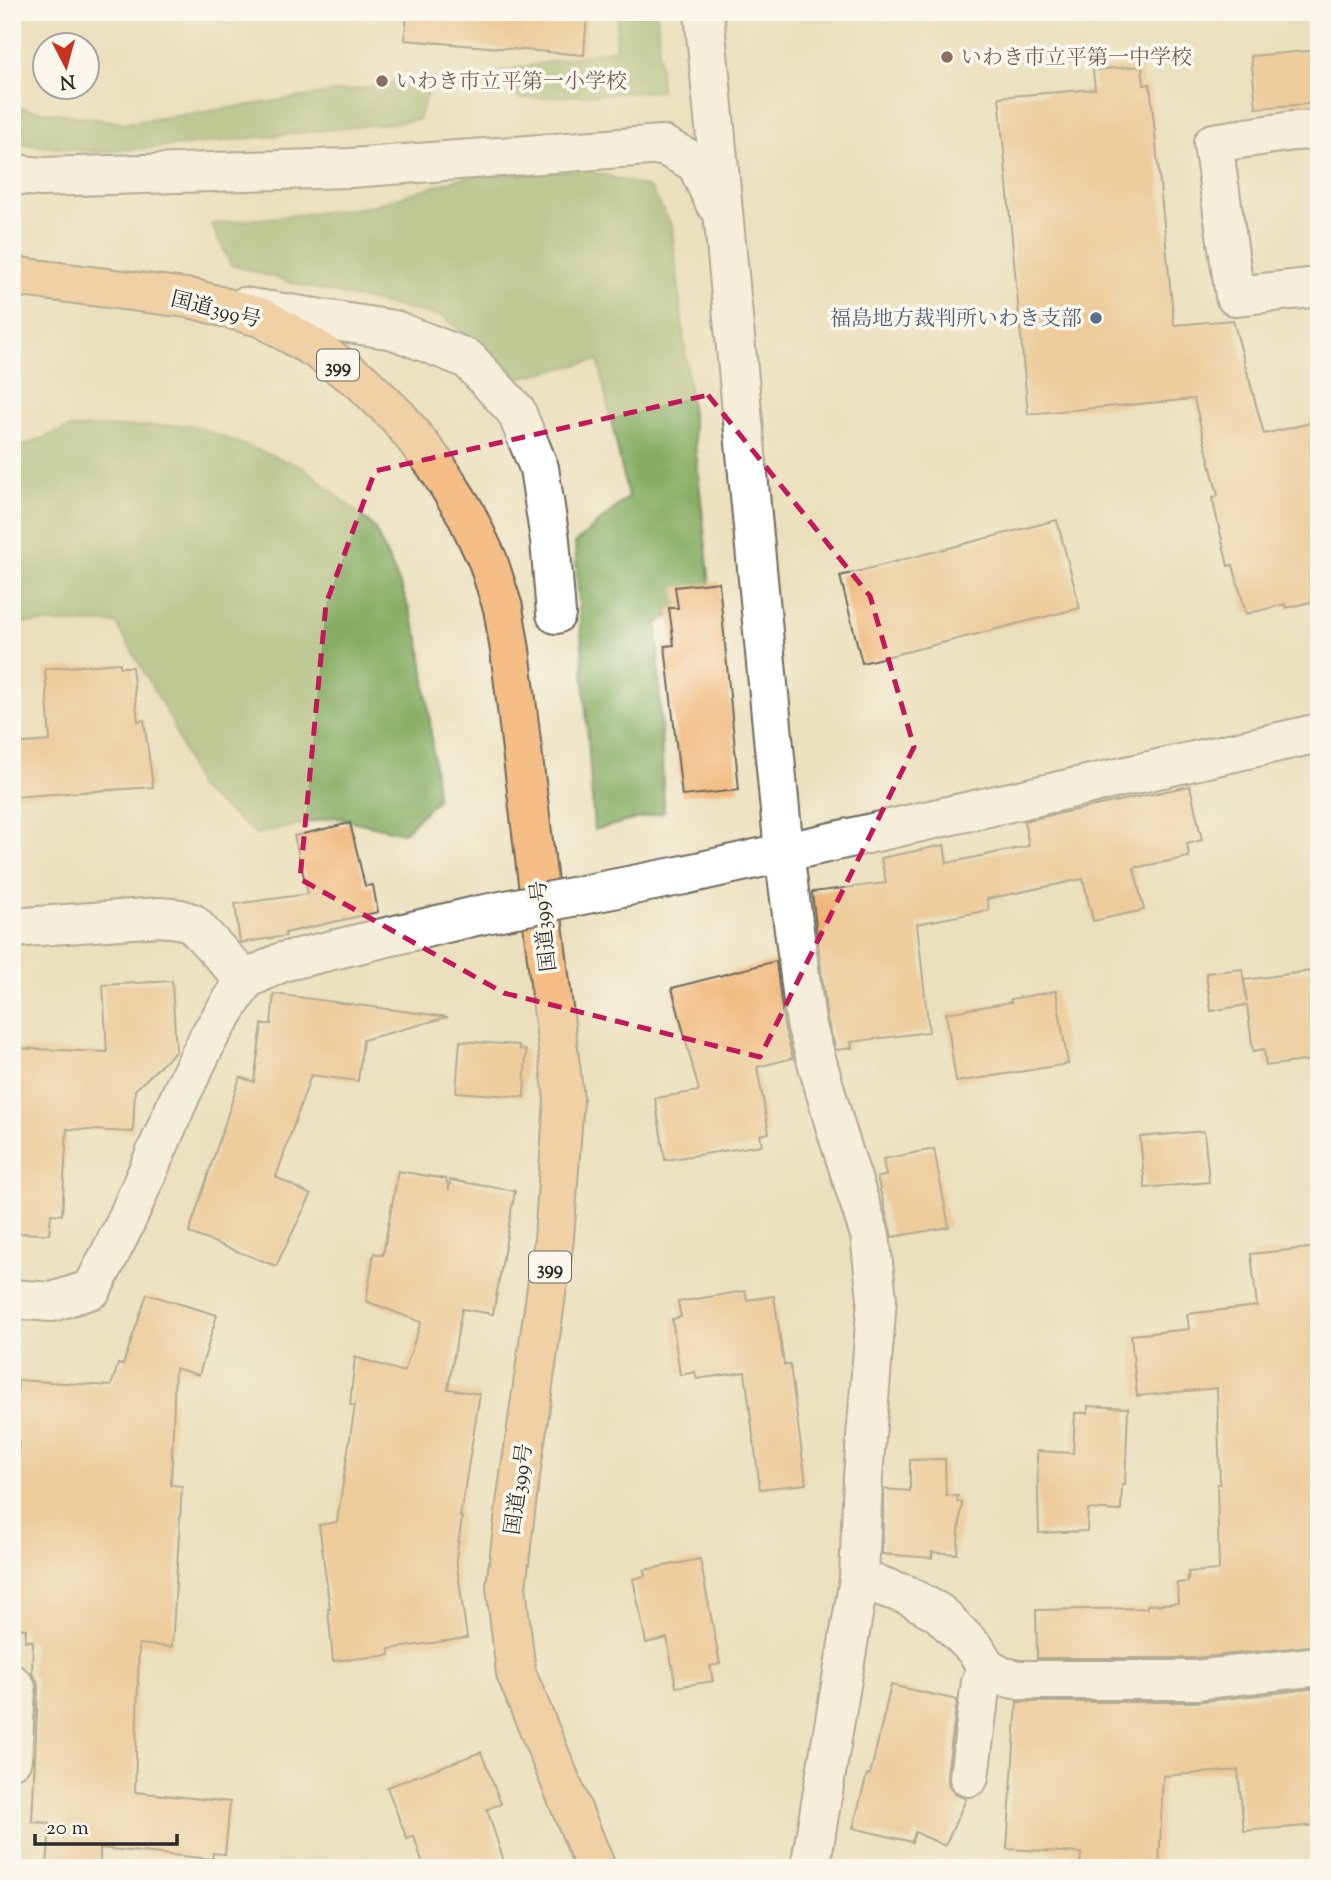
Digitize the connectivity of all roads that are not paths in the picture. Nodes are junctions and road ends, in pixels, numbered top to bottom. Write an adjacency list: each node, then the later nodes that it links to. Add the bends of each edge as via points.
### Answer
1 (704, 12): 4 (street)
2 (1319, 130): 6 (street, via 1213,144 1235,296)
3 (12, 174): 4 (street, via 41,177 350,168 662,145 696,163)
4 (724, 221): 10 (street)
5 (12, 276): 7 (highway, 国道399号 / 399)
6 (1319, 287)
7 (194, 299): 8 (street, via 394,331 468,359 516,411 539,468); 20 (highway, 国道399号 / 399, via 264,318 361,381 399,418 465,512 503,608 564,1099 554,1239 506,1587 516,1673)
8 (556, 614)
9 (1319, 733): 10 (street)
10 (784, 852): 12 (street, bridge, via 480,915 282,962); 14 (street, via 806,1023 870,1235 877,1299)
11 (12, 928): 12 (street, via 180,919 192,923)
12 (245, 981): 13 (street, via 210,1035 92,1289 52,1302)
13 (12, 1299)
14 (859, 1579): 16 (street, via 907,1595 939,1614 976,1650); 21 (street)
15 (1319, 1666): 16 (street, via 1196,1680 1018,1680)
16 (987, 1668): 19 (street, via 981,1682)
17 (12, 1684): 18 (street, via 16,1688)
18 (12, 1759)
19 (969, 1777)
20 (596, 1868)
21 (810, 1868)

